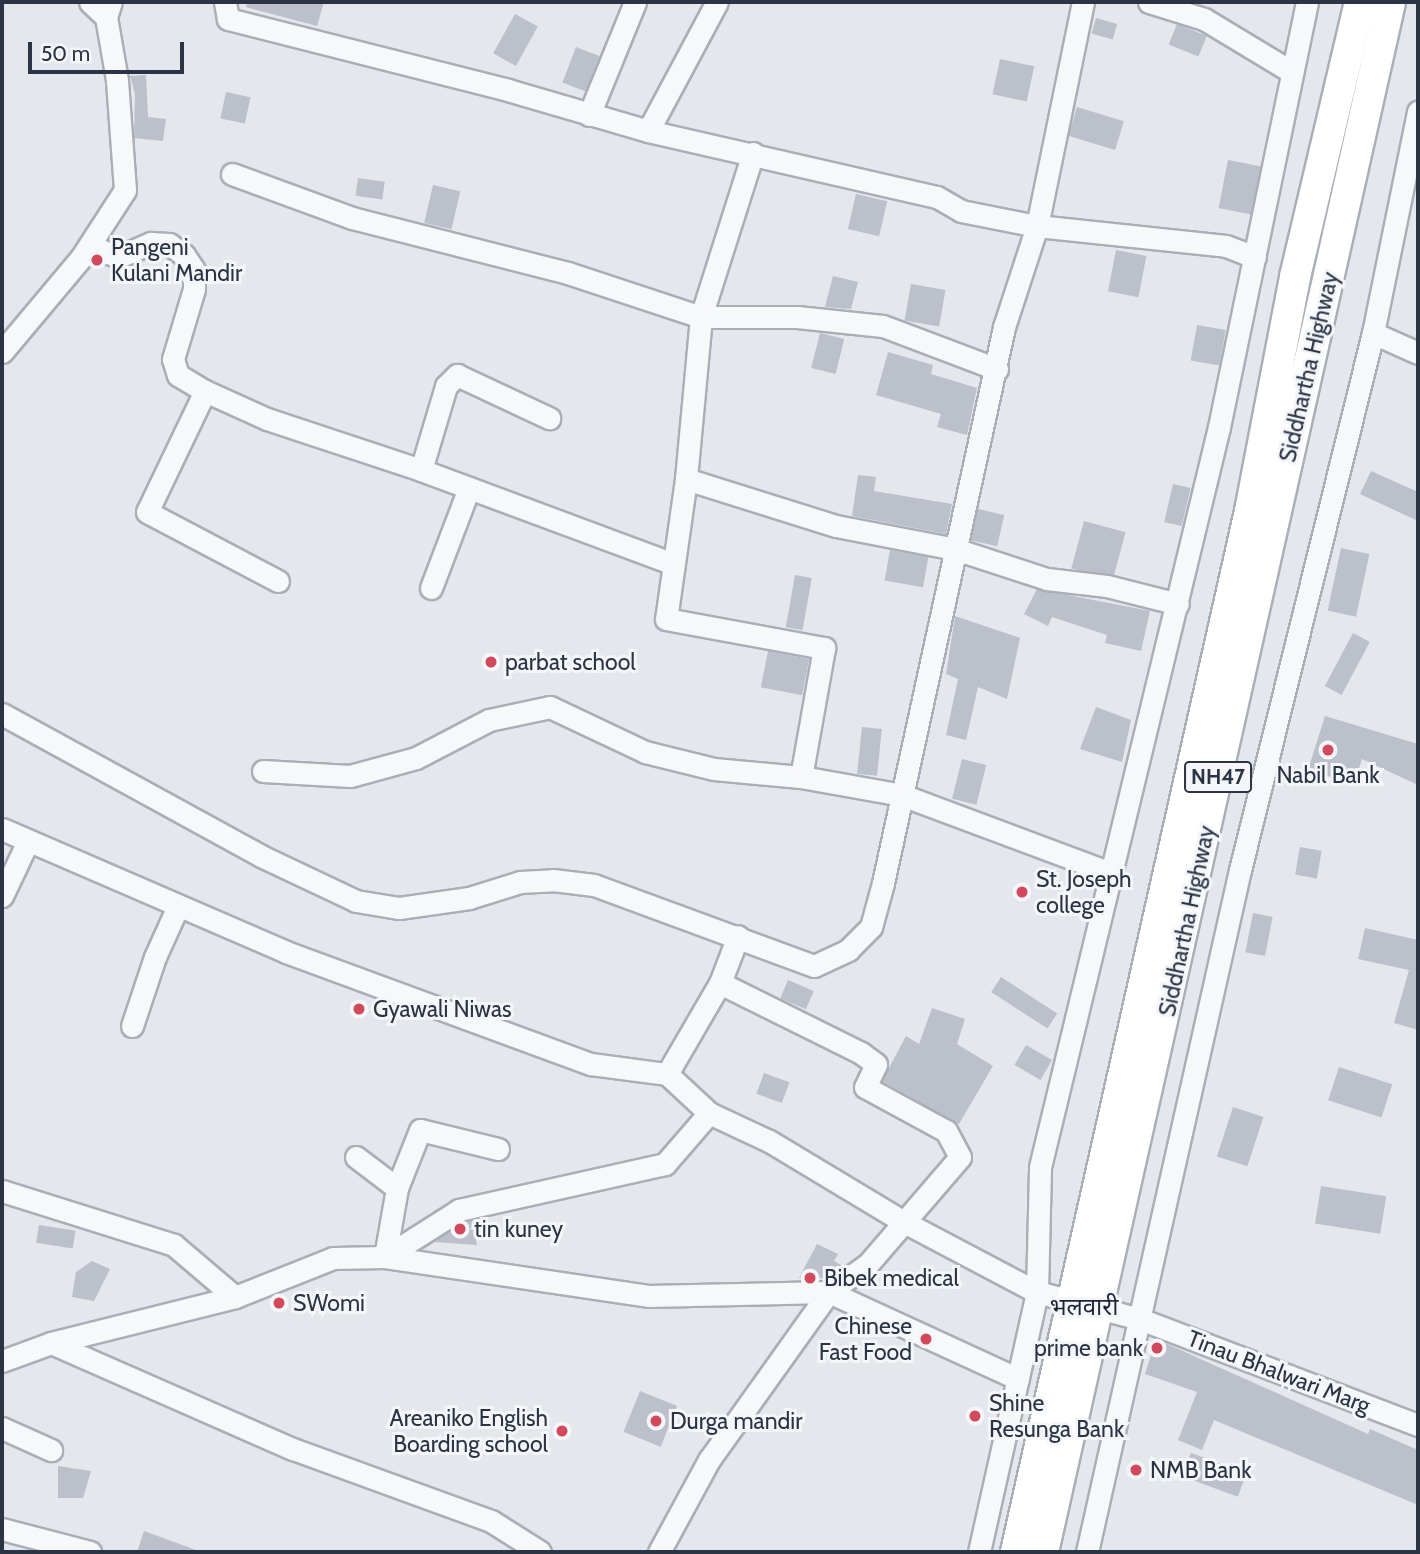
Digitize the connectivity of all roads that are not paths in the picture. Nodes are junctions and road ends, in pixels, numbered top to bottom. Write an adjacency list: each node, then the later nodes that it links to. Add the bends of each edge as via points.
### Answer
1 (90, 2): 10 (street)
2 (225, 2): 13 (street, via 228,19)
3 (635, 2): 13 (street)
4 (717, 2): 14 (street)
5 (1083, 2): 17 (street)
6 (1149, 2): 11 (street, via 1204,19)
7 (1307, 2): 11 (street)
8 (1360, 2): 58 (highway, Siddhartha Highway / NH47, via 1295,277)
9 (1391, 2): 58 (highway, Siddhartha Highway / NH47, via 1169,1004)
10 (109, 9): 18 (street, via 125,190)
11 (1292, 72): 19 (street)
12 (1418, 112): 21 (street)
13 (589, 115): 14 (street)
14 (648, 131): 15 (street)
15 (753, 153): 17 (street, via 937,197 961,211); 20 (street)
16 (232, 174): 20 (street, via 352,218 568,273)
17 (1037, 226): 19 (street, via 1226,246); 24 (street, via 1004,327)
18 (93, 242): 22 (street); 25 (street, via 119,257 151,243 169,244 184,255 194,270 194,289 173,359 178,375)
19 (1255, 257): 34 (street)
20 (701, 317): 24 (street, via 797,317 883,326); 28 (street)
21 (1373, 333): 23 (street); 59 (street, via 1240,870)
22 (2, 352)
23 (1418, 353)
24 (997, 369): 30 (street)
25 (205, 391): 27 (street, via 267,419); 32 (street, via 147,512)
26 (549, 418): 27 (street, via 457,375 446,386)
27 (421, 470): 29 (street)
28 (686, 479): 30 (street, via 836,526); 31 (street)
29 (469, 488): 31 (street); 33 (street)
30 (955, 549): 34 (street, via 1047,579 1107,586); 38 (street)
31 (671, 563): 37 (street, via 666,620 824,648)
32 (278, 581)
33 (431, 588)
34 (1178, 604): 41 (street)
35 (2, 714): 44 (street, via 261,856 356,901 399,908 469,898 520,882 553,880 594,885)
36 (263, 771): 37 (street, via 350,776 415,758 489,720 550,707 645,752 714,769)
37 (801, 777): 38 (street)
38 (902, 795): 41 (street); 44 (street, via 871,927 848,950 814,966)
39 (2, 829): 40 (street)
40 (27, 843): 42 (street); 43 (street)
41 (1111, 873): 56 (street, via 1040,1167)
42 (2, 896)
43 (178, 906): 46 (street); 47 (street, via 591,1065)
44 (738, 936): 45 (street)
45 (720, 983): 47 (street); 53 (street, via 861,1052 876,1064 865,1087 946,1131 955,1141 960,1157)
46 (132, 1026)
47 (667, 1074): 48 (street, Tinau Bhalwari Marg)
48 (709, 1113): 53 (street, Tinau Bhalwari Marg, via 769,1141); 54 (street, via 665,1164 459,1210)
49 (498, 1149): 51 (street, via 420,1130)
50 (356, 1157): 51 (street)
51 (397, 1188): 54 (street)
52 (2, 1191): 57 (street, via 174,1245)
53 (904, 1222): 55 (street, via 868,1264); 56 (street, Tinau Bhalwari Marg)
54 (386, 1256): 55 (street, via 648,1296); 57 (street, via 334,1258)
55 (830, 1292): 62 (street); 69 (street, via 709,1460)
56 (1037, 1292): 58 (street, Tinau Bhalwari Marg); 62 (street)
57 (234, 1297): 60 (street)
58 (1084, 1307): 59 (street, Tinau Bhalwari Marg); 71 (highway, Siddhartha Highway / NH47); 72 (highway, Siddhartha Highway / NH47)
59 (1140, 1319): 63 (street, Tinau Bhalwari Marg); 73 (street)
60 (51, 1343): 61 (street); 68 (street, via 293,1449 491,1521)
61 (2, 1361)
62 (1018, 1379): 70 (street)
63 (1418, 1426)
64 (2, 1428): 65 (street)
65 (51, 1450)
66 (2, 1530): 67 (street)
67 (90, 1552)
68 (540, 1552)
69 (659, 1552)
70 (979, 1552)
71 (1016, 1552)
72 (1043, 1552)
73 (1087, 1552)

